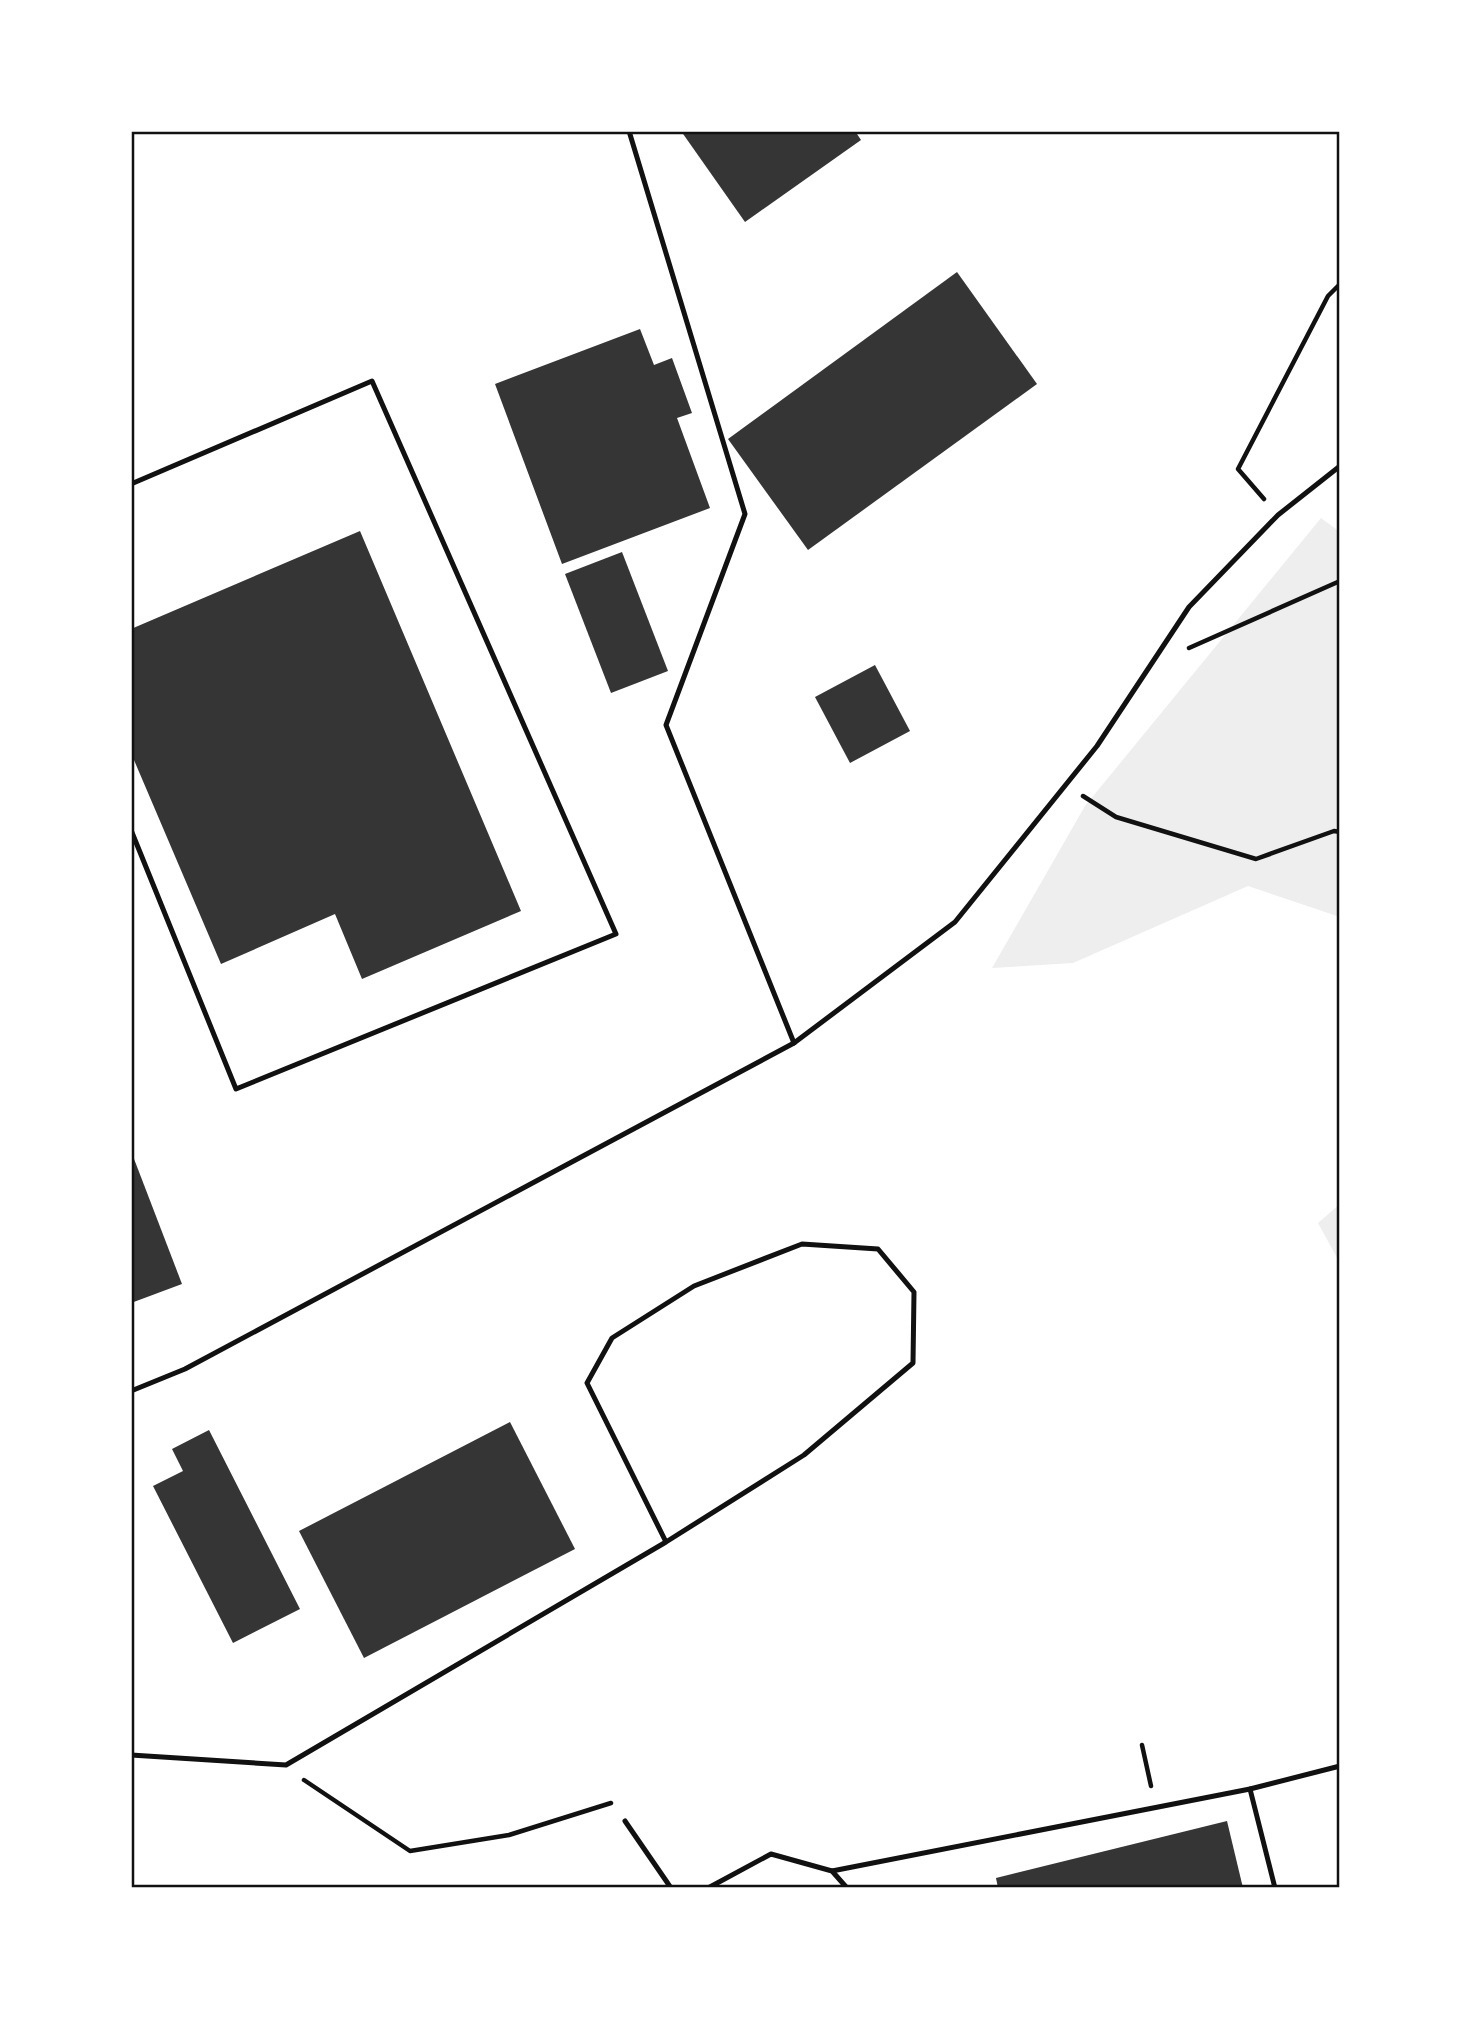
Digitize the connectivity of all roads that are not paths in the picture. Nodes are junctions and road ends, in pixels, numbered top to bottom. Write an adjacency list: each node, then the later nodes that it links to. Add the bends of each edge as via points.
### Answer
1 (629, 131): 5 (lane, via 745,514 666,725)
2 (1340, 466): 5 (lane, via 1278,515 1189,607 1097,746 955,922)
3 (131, 484): 4 (lane, via 372,381 616,933 236,1089)
4 (131, 830)
5 (794, 1043): 6 (lane, via 185,1370)
6 (131, 1391)
7 (666, 1542): 7 (lane, via 587,1383 612,1338 694,1286 802,1244 878,1249 914,1292 913,1363 804,1455); 8 (lane, via 286,1765)
8 (131, 1755)
9 (1340, 1766): 10 (lane)
10 (1250, 1789): 12 (lane); 16 (lane)
11 (625, 1821): 13 (lane)
12 (832, 1871): 14 (lane, via 771,1854); 15 (lane)
13 (671, 1888)
14 (708, 1888)
15 (847, 1888)
16 (1275, 1888)

